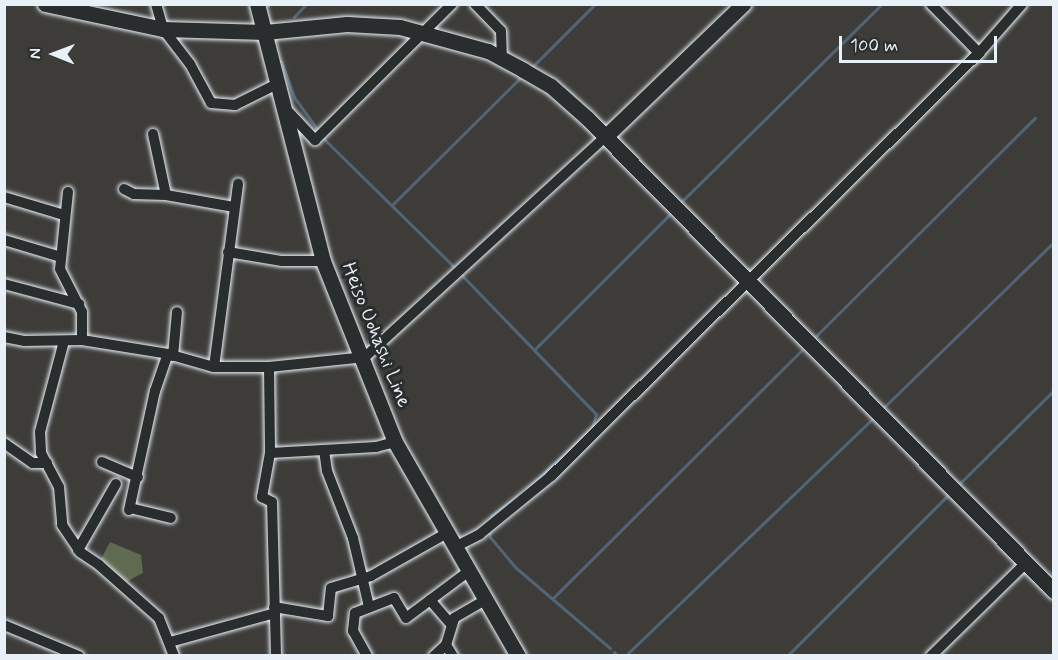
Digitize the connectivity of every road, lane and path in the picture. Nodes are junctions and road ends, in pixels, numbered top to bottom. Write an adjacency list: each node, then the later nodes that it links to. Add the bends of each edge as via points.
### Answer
1 (45, 4): 9 (street)
2 (156, 4): 9 (street)
3 (257, 4): 11 (street, Heiso Uohashi Line)
4 (452, 4): 10 (street)
5 (475, 4): 13 (street, via 501,32)
6 (743, 4): 17 (street)
7 (932, 4): 12 (street)
8 (1022, 4): 12 (street)
9 (163, 29): 11 (street); 14 (street, via 190,64 212,104 235,105)
10 (424, 31): 11 (street, via 373,24); 13 (street); 15 (street, via 315,140)
11 (267, 32): 14 (street, Heiso Uohashi Line)
12 (979, 53): 29 (street)
13 (502, 58): 17 (street, via 562,95)
14 (277, 84): 15 (street, Heiso Uohashi Line)
15 (282, 105): 28 (street, Heiso Uohashi Line)
16 (153, 134): 21 (street)
17 (605, 137): 29 (street); 37 (street, via 463,271)
18 (238, 184): 23 (street)
19 (124, 189): 21 (street, via 135,194)
20 (68, 192): 24 (street)
21 (166, 195): 23 (street)
22 (4, 197): 24 (street)
23 (234, 207): 26 (street)
24 (64, 215): 27 (street)
25 (4, 240): 27 (street)
26 (228, 252): 28 (street, via 282,261); 38 (street)
27 (61, 257): 31 (street, via 62,274)
28 (323, 261): 37 (street, Heiso Uohashi Line)
29 (749, 283): 50 (street, via 551,476 495,522); 52 (street)
30 (4, 284): 31 (street)
31 (79, 304): 34 (street)
32 (177, 312): 36 (street)
33 (4, 337): 35 (street)
34 (82, 340): 35 (street); 36 (street)
35 (64, 341): 45 (street, via 40,432)
36 (170, 355): 38 (street); 46 (street, via 155,391)
37 (364, 357): 39 (street); 40 (street, Heiso Uohashi Line)
38 (214, 368): 39 (street)
39 (269, 368): 43 (street)
40 (395, 442): 42 (street); 49 (street, Heiso Uohashi Line)
41 (4, 443): 45 (street, via 33,463)
42 (324, 450): 43 (street); 54 (street, via 327,471 353,538)
43 (270, 453): 59 (street, via 262,497 272,502)
44 (102, 462): 46 (street)
45 (46, 463): 51 (street, via 59,487 62,525)
46 (138, 477): 48 (street, via 130,509)
47 (116, 484): 51 (street)
48 (171, 518)
49 (447, 533): 50 (street, Heiso Uohashi Line); 54 (street)
50 (455, 547): 53 (street, Heiso Uohashi Line)
51 (78, 550): 62 (street, via 159,618)
52 (1026, 563): 55 (street); 71 (street)
53 (468, 571): 56 (street); 57 (street, Heiso Uohashi Line)
54 (363, 579): 58 (street); 59 (street, via 331,588 328,616)
55 (1053, 591)
56 (430, 600): 58 (street, via 406,618 393,598); 61 (street)
57 (485, 600): 61 (street, via 454,618); 70 (street, Heiso Uohashi Line)
58 (369, 608): 67 (street, via 353,616 353,632)
59 (274, 610): 62 (street); 66 (street)
60 (4, 625): 64 (street)
61 (452, 625): 63 (street)
62 (170, 642): 65 (street)
63 (446, 645): 68 (street); 69 (street)
64 (78, 656)
65 (174, 656)
66 (276, 656)
67 (367, 656)
68 (434, 656)
69 (453, 656)
70 (518, 656)
71 (931, 656)

